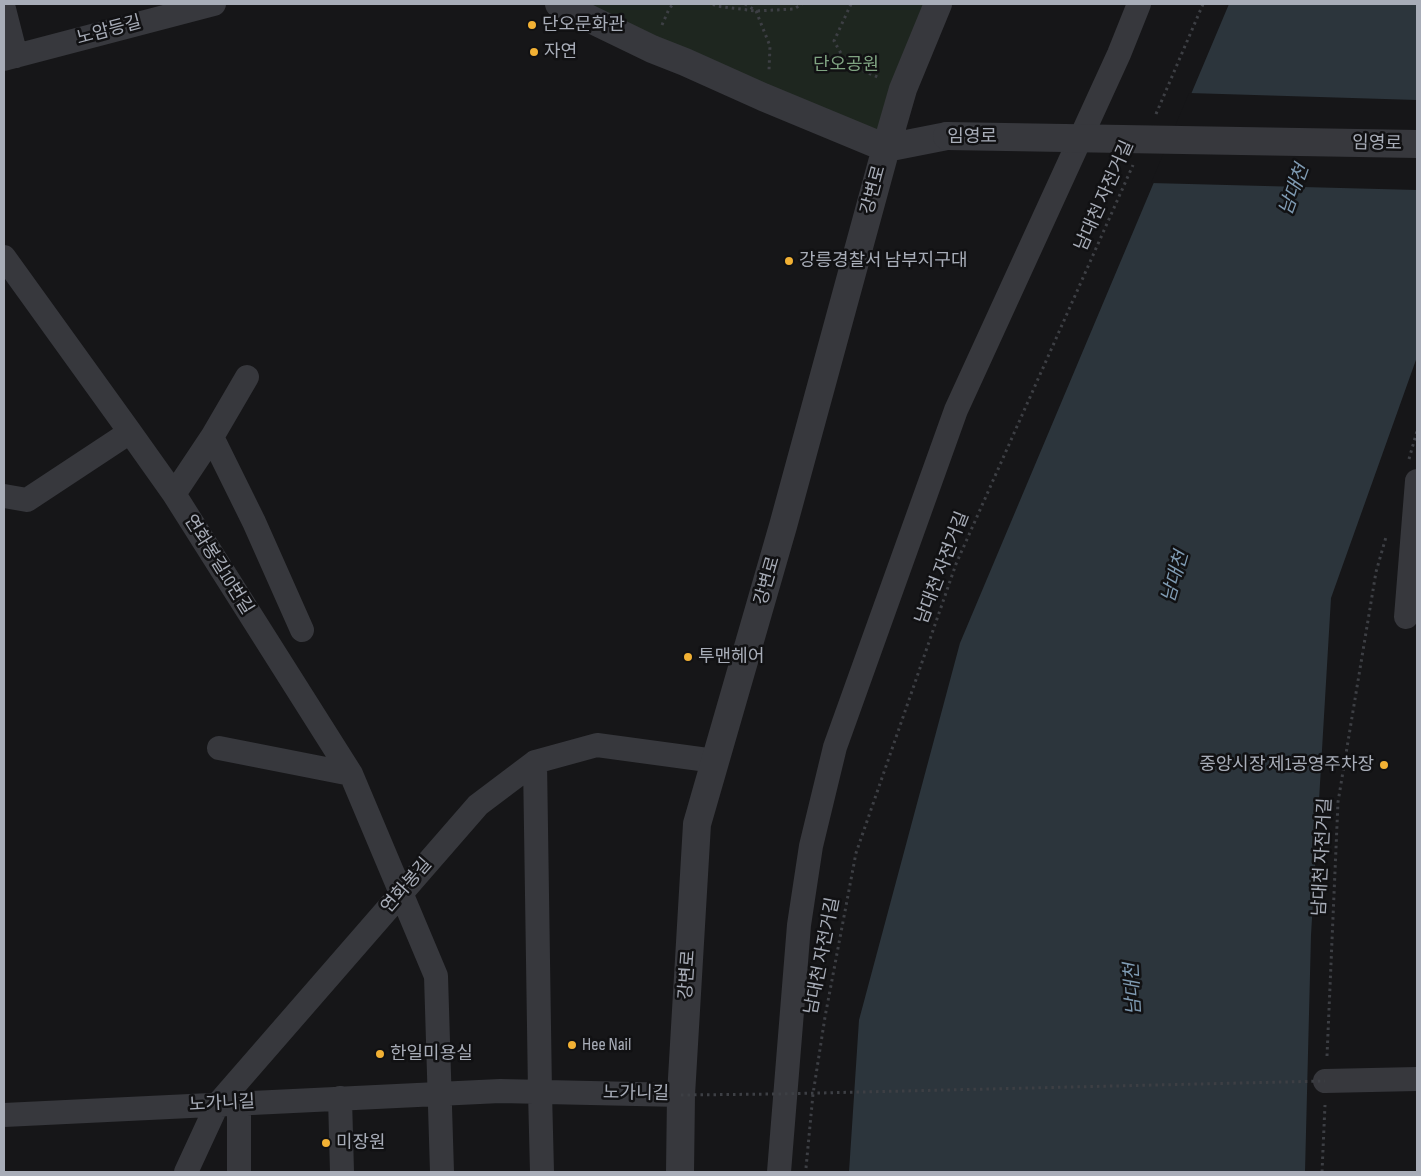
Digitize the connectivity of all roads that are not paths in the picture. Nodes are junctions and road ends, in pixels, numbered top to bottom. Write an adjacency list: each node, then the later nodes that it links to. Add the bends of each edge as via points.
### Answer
1 (214, 4): 6 (street, 노암등길)
2 (559, 4): 8 (street, via 652,49)
3 (938, 4): 8 (street, 강변로, via 903,89)
4 (1139, 4): 37 (street, via 956,410 835,747 811,846 799,925)
5 (4, 9): 6 (street)
6 (10, 57)
7 (1417, 144): 8 (street, 임영로, bridge, via 947,136)
8 (886, 148): 19 (street, 강변로)
9 (4, 257): 11 (street, 연화봉길10번길)
10 (247, 377): 12 (street)
11 (130, 432): 14 (street, 연화봉길10번길); 15 (street, via 27,500)
12 (212, 437): 14 (street); 17 (street)
13 (1413, 470): 16 (street)
14 (174, 494): 21 (street, 연화봉길10번길)
15 (4, 496)
16 (1406, 617)
17 (302, 630)
18 (219, 748): 21 (street)
19 (715, 761): 20 (street, 연화봉길, via 597,745); 27 (street, 강변로, via 697,824)
20 (535, 762): 22 (street, 연화봉길, via 478,805); 25 (street)
21 (351, 774): 22 (street, 연화봉길10번길)
22 (402, 892): 26 (street, via 436,976); 29 (street, 연화봉길)
23 (1417, 1079): 24 (street)
24 (1325, 1089)
25 (540, 1092): 26 (street, 노가니길); 27 (street, 노가니길); 35 (street)
26 (440, 1094): 28 (street, 노가니길); 34 (street)
27 (680, 1094): 36 (street, 강변로)
28 (340, 1098): 29 (street, 노가니길); 33 (street)
29 (228, 1104): 30 (street, 노가니길); 31 (street, 연화봉길); 32 (street)
30 (4, 1115)
31 (186, 1172)
32 (239, 1172)
33 (342, 1172)
34 (442, 1172)
35 (542, 1172)
36 (680, 1172)
37 (779, 1172)

